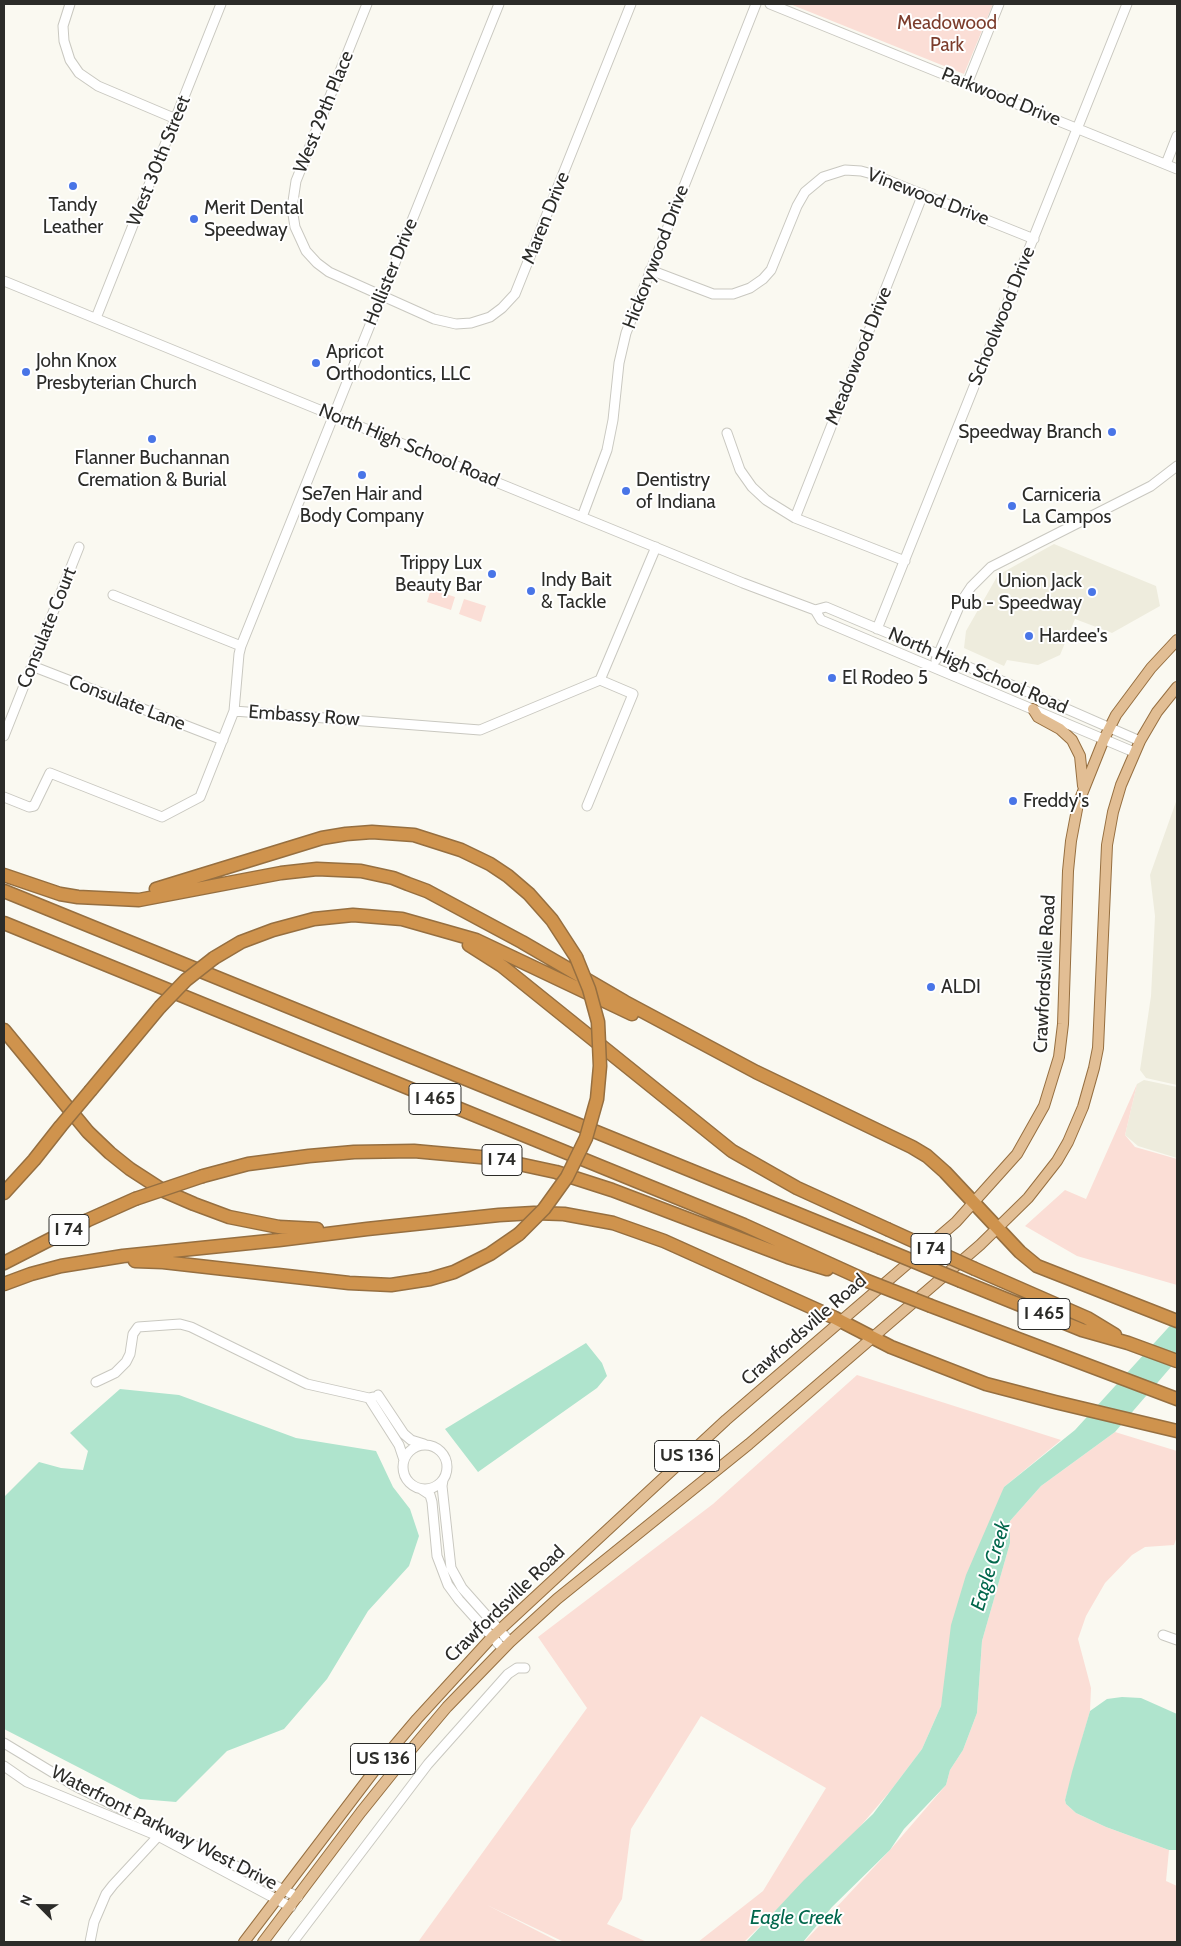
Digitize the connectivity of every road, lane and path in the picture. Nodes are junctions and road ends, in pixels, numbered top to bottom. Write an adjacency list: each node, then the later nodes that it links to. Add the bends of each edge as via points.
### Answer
1 (70, 4): 11 (street, via 63,26 64,42 79,73 98,86)
2 (221, 4): 11 (street, West 30th Street)
3 (367, 4): 20 (street, West 29th Place, via 296,182 292,208 300,241 314,260 336,276)
4 (499, 4): 20 (street, Hollister Drive)
5 (631, 4): 20 (street, Maren Drive, via 513,297 490,317 456,324 434,319)
6 (756, 4): 18 (street, Hickorywood Drive)
7 (770, 4): 10 (street, Parkwood Drive)
8 (999, 4): 10 (street)
9 (1127, 4): 12 (street, Schoolwood Drive)
10 (967, 84): 12 (street, Parkwood Drive)
11 (176, 119): 21 (street, West 30th Street)
12 (1078, 128): 14 (street, Parkwood Drive); 17 (street, Schoolwood Drive)
13 (1177, 136): 14 (street)
14 (1166, 164): 15 (street, Parkwood Drive)
15 (1177, 169)
16 (923, 194): 17 (street, Vinewood Drive); 18 (street, Vinewood Drive, via 861,171 845,170 823,177 802,197 768,273 754,286 736,294 709,293); 26 (street, Meadowood Drive)
17 (1034, 239): 29 (street, Schoolwood Drive)
18 (650, 270): 25 (street, Hickorywood Drive, via 626,333 607,450)
19 (4, 280): 21 (street, North High School Road)
20 (382, 296): 22 (street, Hollister Drive)
21 (96, 318): 22 (street, North High School Road)
22 (334, 416): 25 (street, North High School Road); 34 (street, Hollister Drive)
23 (727, 433): 26 (street, via 740,470 752,487)
24 (1177, 466): 35 (street, via 1151,486 991,567 965,594)
25 (582, 517): 28 (street, North High School Road)
26 (795, 518): 29 (street)
27 (79, 547): 36 (street, Consulate Court)
28 (656, 547): 31 (street, North High School Road); 38 (street)
29 (905, 561): 32 (street, Schoolwood Drive)
30 (113, 595): 34 (street)
31 (815, 610): 32 (street, North High School Road, via 826,607); 37 (street, North High School Road, via 821,620)
32 (877, 629): 35 (street, North High School Road)
33 (1177, 640): 42 (main road, Crawfordsville Road, via 1135,687)
34 (241, 646): 41 (street, Hollister Drive)
35 (939, 655): 37 (street); 42 (street, North High School Road)
36 (32, 666): 43 (street, Consulate Court); 45 (street, Consulate Lane)
37 (934, 666): 40 (street, North High School Road)
38 (600, 680): 41 (street, Embassy Row, via 480,730); 50 (street, via 633,694)
39 (1177, 687): 46 (main road, Crawfordsville Road)
40 (1033, 709): 44 (street, North High School Road); 48 (main road, via 1038,717 1066,734 1076,748 1082,764)
41 (234, 711): 45 (street, Embassy Row)
42 (1109, 727): 44 (main road, Crawfordsville Road); 46 (street, North High School Road)
43 (4, 736)
44 (1104, 739): 47 (street, North High School Road); 48 (main road, Crawfordsville Road)
45 (223, 740): 49 (street, Embassy Row, via 200,797 162,817 52,774 48,775 34,806)
46 (1140, 741): 47 (main road, Crawfordsville Road)
47 (1134, 752): 60 (main road, Crawfordsville Road, via 1116,799 1106,845 1099,1039 1090,1084 1077,1122 1057,1161 1028,1198)
48 (1083, 792): 59 (main road, Crawfordsville Road, via 1071,841 1063,1024 1056,1072 1028,1137)
49 (4, 797)
50 (587, 806)
51 (4, 875): 53 (highway, via 60,894)
52 (4, 890): 69 (highway, I 465, bridge, via 1082,1330)
53 (123, 898): 57 (highway, via 139,900 317,869 361,871 393,878 427,892 522,942); 63 (highway, bridge, via 187,882 322,838 359,832 395,832 434,840 461,850 490,864 529,894 552,920 576,957 598,1022 600,1066 597,1099 586,1138 567,1177 544,1209 519,1234 490,1254 430,1279 391,1285 349,1284 163,1262)
54 (4, 923): 64 (highway, I 465, via 744,1225)
55 (448, 933): 57 (highway, via 476,940); 58 (highway, I 74, bridge, via 402,919 353,915 314,919 241,942 186,980 160,1006); 69 (highway, I 74, bridge, via 502,966 732,1151 797,1188 1088,1318)
56 (4, 1030): 61 (highway, via 88,1132 130,1170 164,1190 212,1211 254,1223 304,1229)
57 (756, 1072): 59 (highway, via 927,1156)
58 (4, 1193)
59 (974, 1203): 60 (highway); 66 (main road, Crawfordsville Road / US 136)
60 (997, 1228): 67 (highway, via 1037,1266); 68 (main road, Crawfordsville Road / US 136)
61 (367, 1229): 63 (highway); 66 (highway, via 534,1213 594,1219 664,1241)
62 (4, 1263): 64 (highway, I 74, bridge, via 74,1226 135,1199 202,1176 248,1164 309,1156 414,1151 491,1158 556,1172 612,1190 788,1258)
63 (76, 1264): 65 (highway)
64 (864, 1280): 73 (highway, I 465, bridge)
65 (4, 1284)
66 (841, 1321): 68 (highway); 79 (main road, Crawfordsville Road / US 136, via 719,1427)
67 (1177, 1321)
68 (873, 1336): 74 (highway, via 986,1384); 82 (main road, Crawfordsville Road / US 136, via 749,1444 557,1599)
69 (1128, 1343): 70 (highway, I 465)
70 (1177, 1361)
71 (96, 1382): 72 (street, via 115,1373 126,1362 138,1327 180,1324 307,1384)
72 (374, 1397): 75 (street, via 404,1434); 76 (street)
73 (1177, 1399)
74 (1177, 1431)
75 (424, 1444): 76 (street, via 410,1450); 77 (street, via 436,1447 445,1456 448,1468)
76 (404, 1460): 78 (street, via 407,1479)
77 (443, 1480): 78 (street, via 433,1488); 79 (street, via 451,1568)
78 (421, 1489): 79 (street, via 430,1495 432,1502 442,1574 452,1593)
79 (496, 1634): 82 (street); 87 (main road, Crawfordsville Road / US 136, via 402,1736)
80 (1163, 1635): 81 (street)
81 (1177, 1640)
82 (506, 1646): 88 (main road, Crawfordsville Road / US 136, via 410,1751)
83 (526, 1668): 94 (street, via 517,1668 508,1674 439,1750)
84 (4, 1743): 86 (street, Waterfront Parkway West Drive)
85 (4, 1766): 86 (street, Waterfront Parkway West Drive, via 27,1782)
86 (161, 1833): 87 (street, Waterfront Parkway West Drive); 89 (street, Waterfront Parkway West Drive); 91 (street, via 106,1894 94,1922)
87 (284, 1889): 88 (street, Waterfront Parkway West Drive); 89 (main road, Crawfordsville Road / US 136)
88 (298, 1897): 90 (main road, Crawfordsville Road / US 136)
89 (277, 1899): 90 (street, Waterfront Parkway West Drive); 92 (main road, Crawfordsville Road / US 136)
90 (290, 1907): 93 (main road, Crawfordsville Road / US 136)
91 (90, 1942)
92 (244, 1942)
93 (263, 1942)
94 (293, 1942)

